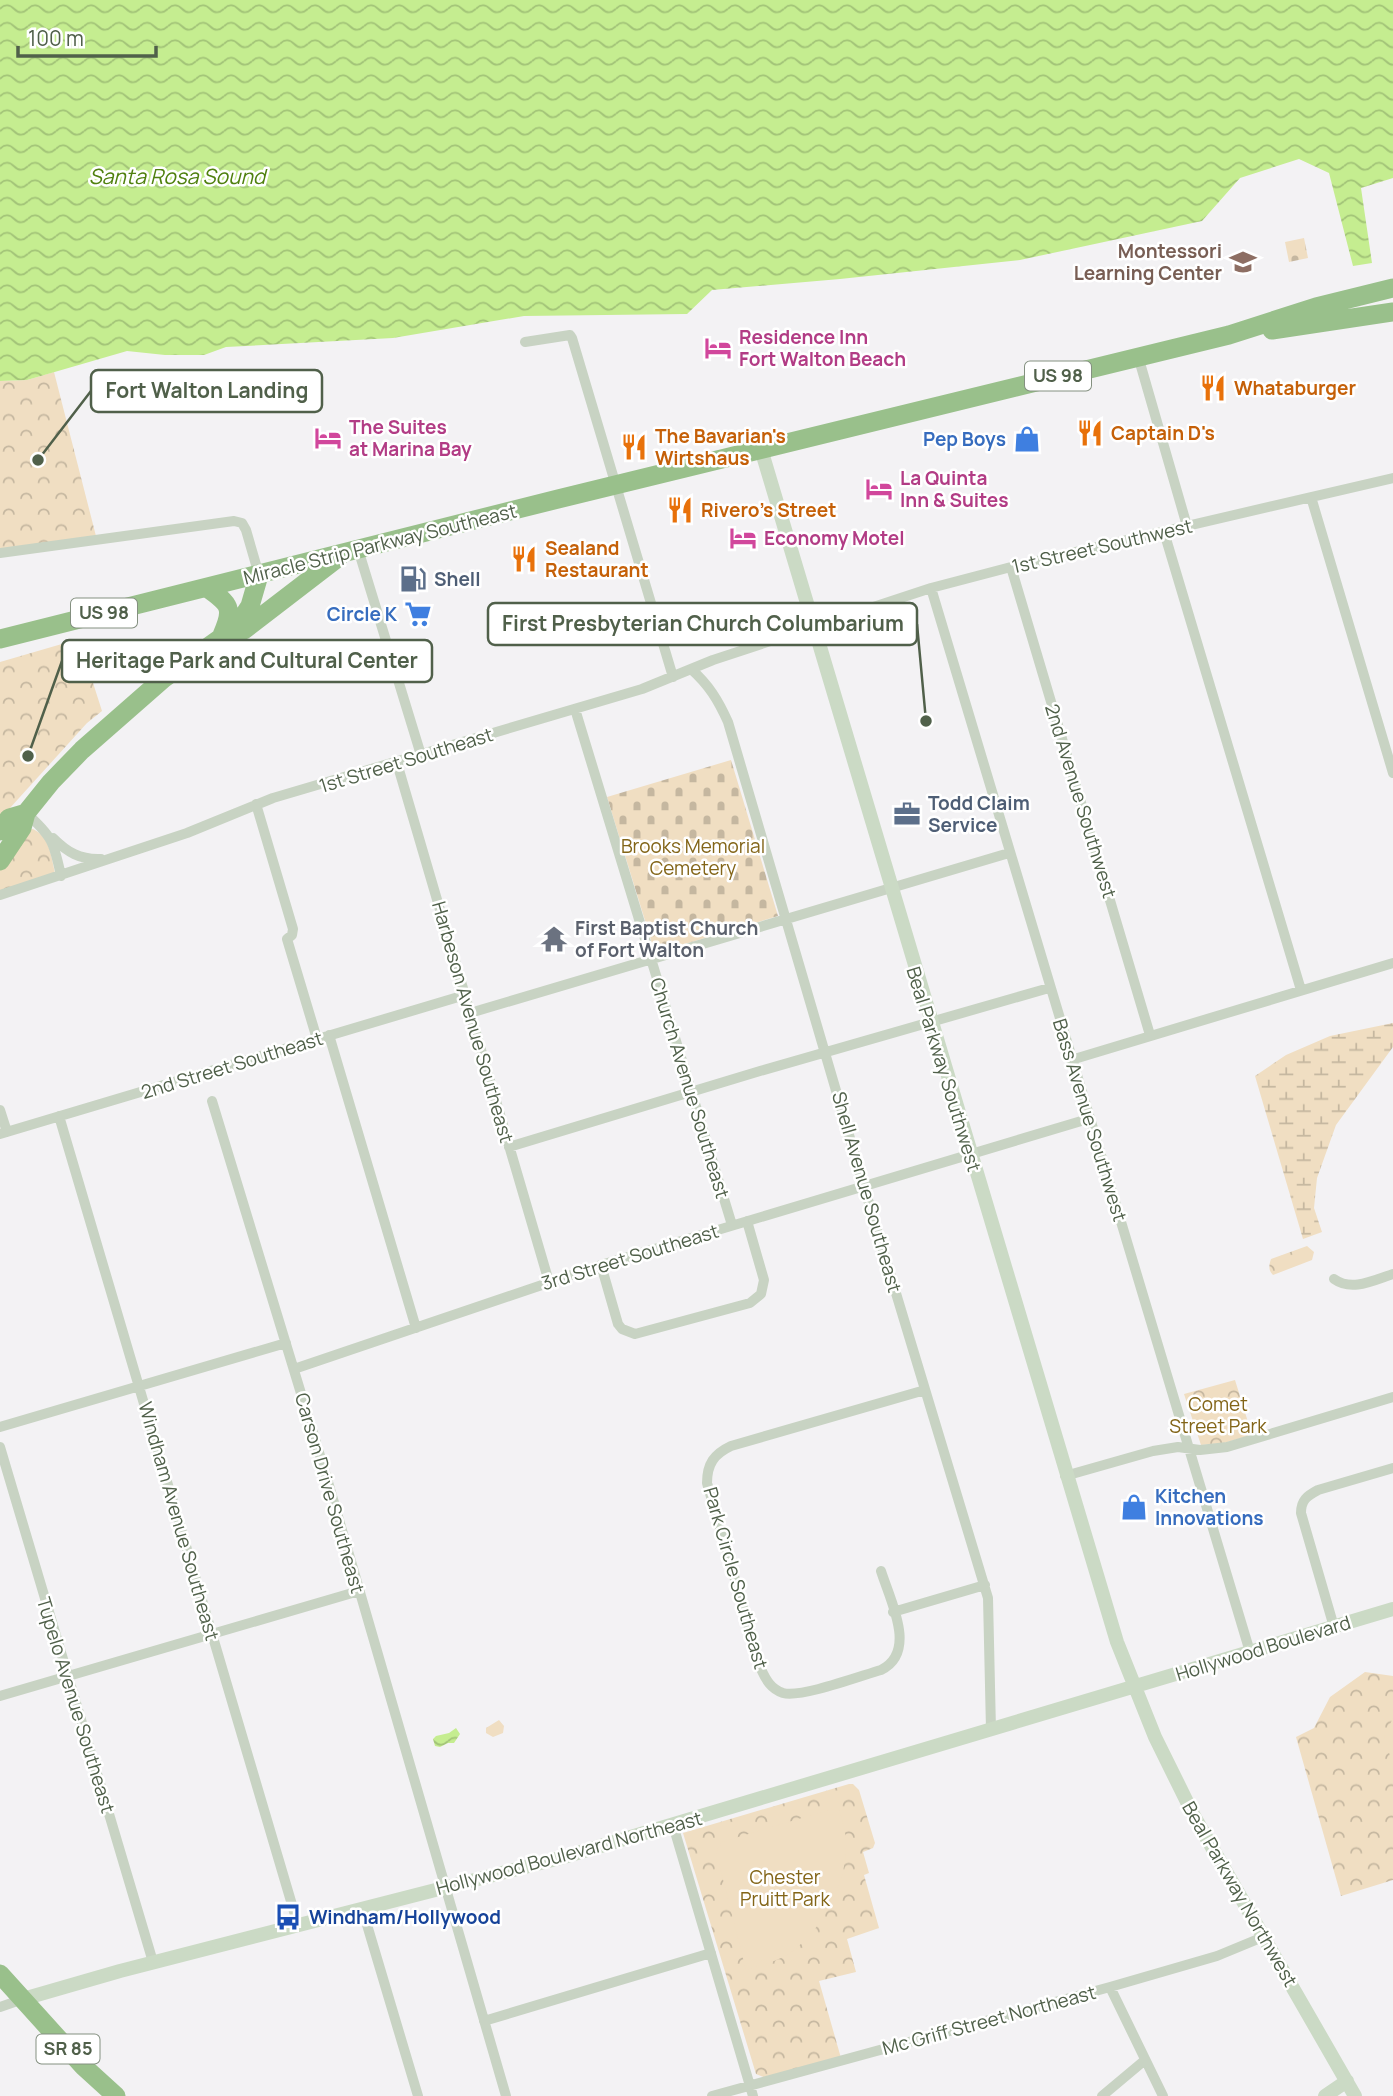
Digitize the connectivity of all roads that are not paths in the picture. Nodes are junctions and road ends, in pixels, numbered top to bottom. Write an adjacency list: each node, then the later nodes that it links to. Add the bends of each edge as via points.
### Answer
1 (1393, 288): 3 (highway, US 98)
2 (1393, 312): 3 (highway, US 98)
3 (1229, 335): 5 (highway, US 98)
4 (525, 342): 8 (street, via 562,335 572,338)
5 (1139, 356): 6 (highway, US 98); 10 (street)
6 (761, 449): 8 (highway, Miracle Strip Parkway Southeast / US 98); 18 (main road, Beal Parkway Southwest)
7 (1393, 478): 9 (street, 1st Street Southwest)
8 (616, 485): 12 (highway, Miracle Strip Parkway Southeast / US 98); 22 (street)
9 (1311, 497): 10 (street, 1st Street Southwest); 26 (street)
10 (1187, 526): 11 (street, 1st Street Southwest)
11 (1164, 531): 14 (street, 1st Street Southwest); 41 (street)
12 (352, 551): 15 (highway, Miracle Strip Parkway Southeast / US 98); 20 (highway, via 244,630); 24 (street)
13 (0, 553): 15 (street, via 234,521 246,530)
14 (1011, 567): 17 (street, 1st Street Southwest); 46 (street, 2nd Avenue Southwest)
15 (259, 575): 16 (highway, Miracle Strip Parkway Southeast / US 98); 20 (highway, via 246,612 236,627)
16 (207, 588): 19 (highway, Miracle Strip Parkway Southeast / US 98); 20 (highway, via 222,598 230,611)
17 (931, 588): 18 (street, 1st Street Southwest); 31 (street, Bass Avenue Southwest)
18 (813, 626): 21 (street, 1st Street Southeast); 35 (main road, Beal Parkway Southwest)
19 (0, 639)
20 (219, 639): 28 (highway, via 127,709 51,782)
21 (691, 669): 22 (street, 1st Street Southeast); 37 (street, Shell Avenue Southeast, via 717,697 728,722)
22 (673, 677): 23 (street, 1st Street Southeast)
23 (575, 709): 24 (street, 1st Street Southeast); 38 (street, Church Avenue Southeast)
24 (421, 755): 25 (street, 1st Street Southeast)
25 (397, 762): 27 (street, 1st Street Southeast); 42 (street, Harbeson Avenue Southeast)
26 (1393, 773)
27 (256, 804): 32 (street, 1st Street Southeast, via 187,833); 47 (street, via 293,929 287,939)
28 (26, 813): 29 (highway, via 9,818); 30 (street); 33 (highway, via 22,828)
29 (0, 831)
30 (48, 833): 32 (street, via 75,855); 34 (street)
31 (1009, 853): 35 (street); 40 (street, Bass Avenue Southwest)
32 (107, 858): 34 (street, 1st Street Southeast)
33 (0, 861)
34 (61, 876): 36 (street, 1st Street Southeast)
35 (891, 888): 37 (street); 44 (main road, Beal Parkway Southwest)
36 (0, 895)
37 (786, 919): 38 (street); 48 (street, Shell Avenue Southeast)
38 (650, 960): 43 (street); 50 (street, Church Avenue Southeast)
39 (1393, 963): 41 (street)
40 (1049, 988): 44 (street); 49 (street, Bass Avenue Southwest)
41 (1301, 990): 46 (street)
42 (465, 995): 43 (street, Harbeson Avenue Southeast); 45 (street, 2nd Street Southeast)
43 (470, 1013): 56 (street, Harbeson Avenue Southeast)
44 (930, 1022): 48 (street); 57 (main road, Beal Parkway Southwest)
45 (329, 1035): 47 (street, 2nd Street Southeast); 65 (street)
46 (1150, 1035): 49 (street)
47 (317, 1039): 53 (street, 2nd Street Southeast)
48 (826, 1052): 50 (street); 58 (street, Shell Avenue Southeast)
49 (1071, 1060): 54 (street, Bass Avenue Southwest)
50 (691, 1092): 56 (street); 60 (street, Church Avenue Southeast)
51 (212, 1101): 66 (street, Carson Drive Southeast)
52 (0, 1110): 55 (street)
53 (59, 1116): 55 (street, 2nd Street Southeast); 68 (street, Windham Avenue Southeast)
54 (1088, 1119): 57 (street, 3rd Street Southeast); 73 (street, Bass Avenue Southwest)
55 (3, 1133)
56 (509, 1147): 64 (street, Harbeson Avenue Southeast)
57 (970, 1154): 58 (street, 3rd Street Southeast); 75 (main road, Beal Parkway Southwest)
58 (865, 1186): 59 (street, 3rd Street Southeast); 69 (street, Shell Avenue Southeast)
59 (747, 1221): 60 (street, 3rd Street Southeast); 61 (street, via 764,1280 761,1294 750,1303 635,1334 618,1324)
60 (732, 1225): 61 (street, 3rd Street Southeast)
61 (601, 1265): 64 (street, 3rd Street Southeast)
62 (1393, 1274): 63 (street, via 1355,1286)
63 (1334, 1279)
64 (549, 1282): 65 (street, 3rd Street Southeast)
65 (416, 1328): 67 (street, 3rd Street Southeast)
66 (286, 1343): 67 (street, Carson Drive Southeast); 68 (street)
67 (294, 1369): 78 (street, Carson Drive Southeast)
68 (139, 1386): 71 (street); 82 (street, Windham Avenue Southeast)
69 (925, 1390): 77 (street, Shell Avenue Southeast); 80 (street, Park Circle Southeast, via 731,1446 719,1451 707,1472 761,1669 776,1690 802,1693 887,1667 901,1641)
70 (1393, 1397): 73 (street, via 1227,1447)
71 (0, 1427)
72 (0, 1447): 84 (street, Tupelo Avenue Southeast)
73 (1189, 1449): 75 (street, via 1153,1451); 83 (street, Bass Avenue Southwest)
74 (1393, 1468): 81 (street, via 1318,1490 1307,1496 1301,1507)
75 (1065, 1476): 85 (main road, Beal Parkway Southwest)
76 (881, 1571): 80 (street, Park Circle Southeast)
77 (985, 1585): 80 (street); 87 (street, Shell Avenue Southeast)
78 (359, 1591): 82 (street); 89 (street, Carson Drive Southeast)
79 (1393, 1609): 81 (main road, Hollywood Boulevard)
80 (893, 1612)
81 (1334, 1627): 83 (main road, Hollywood Boulevard)
82 (213, 1633): 84 (street); 91 (street, Windham Avenue Southeast)
83 (1250, 1652): 85 (main road, Hollywood Boulevard)
84 (68, 1676): 86 (street); 94 (street, Tupelo Avenue Southeast)
85 (1134, 1687): 87 (main road, Hollywood Boulevard Northeast); 92 (main road, Beal Parkway Northwest, via 1172,1774)
86 (0, 1696)
87 (990, 1730): 88 (main road, Hollywood Boulevard Northeast)
88 (673, 1825): 89 (main road, Hollywood Boulevard Northeast); 93 (street)
89 (444, 1887): 90 (main road, Hollywood Boulevard Northeast); 99 (street, Carson Drive Southeast)
90 (362, 1908): 91 (main road, Hollywood Boulevard Northeast); 104 (street)
91 (298, 1925): 94 (main road, Hollywood Boulevard Northeast)
92 (1264, 1937): 96 (street, Mc Griff Street Northeast, via 1217,1956); 101 (main road, Beal Parkway Northwest)
93 (711, 1953): 99 (street); 102 (street)
94 (153, 1962): 97 (main road, Hollywood Boulevard Northeast)
95 (0, 1974): 97 (highway, SR 85)
96 (1110, 1987): 100 (street); 102 (street, Mc Griff Street Northeast)
97 (23, 1999): 98 (street, Hollywood Boulevard Northeast); 103 (highway, SR 85)
98 (0, 2007)
99 (484, 2021): 105 (street, Carson Drive Southeast)
100 (1145, 2060): 107 (street); 108 (street)
101 (1347, 2081): 109 (main road); 110 (main road, Beal Parkway Northwest)
102 (752, 2091): 106 (street, Mc Griff Street Northeast)
103 (116, 2096)
104 (418, 2096)
105 (506, 2096)
106 (712, 2096)
107 (1102, 2096)
108 (1163, 2096)
109 (1325, 2096)
110 (1355, 2096)

